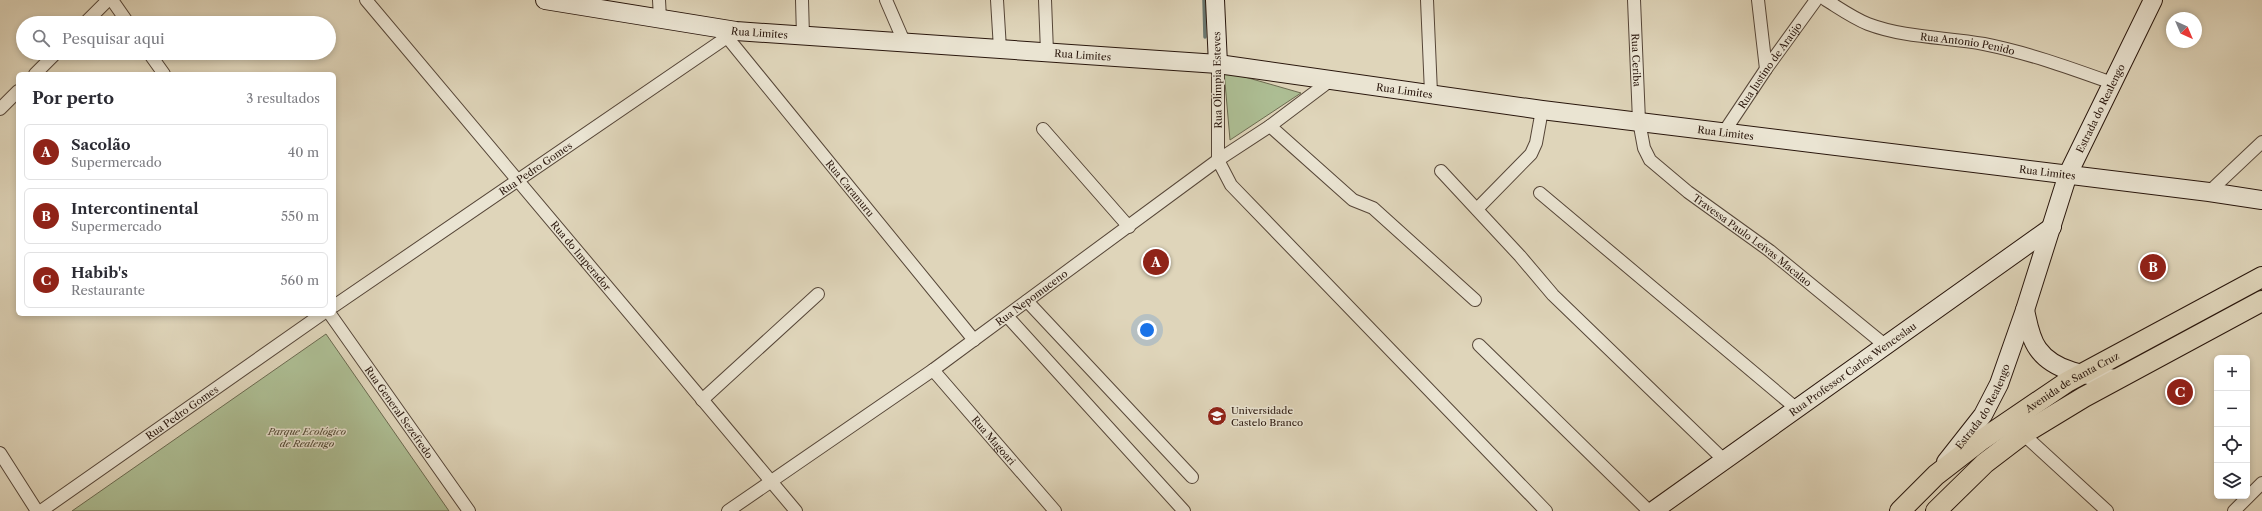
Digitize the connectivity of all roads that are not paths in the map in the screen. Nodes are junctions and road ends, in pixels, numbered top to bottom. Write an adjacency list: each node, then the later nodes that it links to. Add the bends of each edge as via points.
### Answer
1 (108, 0): 18 (street)
2 (112, 0): 19 (street)
3 (366, 0): 46 (street, Rua do Imperador)
4 (545, 0): 17 (street, Rua Limites)
5 (659, 0): 20 (street)
6 (802, 0): 22 (street)
7 (886, 0): 23 (street)
8 (997, 0): 24 (street)
9 (1045, 0): 25 (street)
10 (1215, 0): 28 (street, Rua Olímpia Esteves)
11 (1427, 0): 35 (street)
12 (1634, 0): 38 (street, Rua Ceriba)
13 (1758, 0): 29 (street)
14 (1816, 0): 29 (street, Rua Justino de Araújo)
15 (1826, 0): 33 (street, Rua Antonio Penido, via 1866,23 1884,30 1983,44 2024,53 2058,62)
16 (2153, 0): 33 (street, Estrada do Realengo)
17 (568, 2): 20 (street, Rua Limites)
18 (92, 16)
19 (123, 16)
20 (660, 18): 21 (street, Rua Limites)
21 (732, 34): 22 (street, Rua Limites); 46 (street, Rua Pedro Gomes); 65 (street, Rua Caramuru)
22 (803, 36): 23 (street, Rua Limites)
23 (905, 44): 24 (street, Rua Limites)
24 (1000, 49): 25 (street, Rua Limites)
25 (1047, 52): 28 (street, Rua Limites)
26 (49, 60): 30 (street)
27 (154, 60): 31 (street)
28 (1218, 64): 32 (street, Rua Limites); 43 (street, Rua Olímpia Esteves)
29 (1766, 68): 41 (street, Rua Justino de Araújo)
30 (37, 72)
31 (163, 72)
32 (1331, 80): 35 (street, Rua Limites); 39 (street, Rua Nepomuceno)
33 (2112, 83): 45 (street, Estrada do Realengo)
34 (16, 93): 36 (street)
35 (1431, 93): 37 (street, Rua Limites)
36 (0, 109)
37 (1542, 110): 38 (street, Rua Limites); 50 (street, via 1536,143 1531,154)
38 (1639, 121): 41 (street, Rua Limites); 67 (street, Travessa Paulo Leivas Macalao, via 1644,148 1650,160 1688,192 1770,252)
39 (1270, 126): 43 (street, Rua Nepomuceno); 58 (street, via 1353,200 1373,208)
40 (1043, 129): 51 (street)
41 (1724, 132): 45 (street, Rua Limites)
42 (2262, 142): 47 (street)
43 (1218, 160): 51 (street, Rua Nepomuceno); 88 (street, via 1223,173 1239,195)
44 (1441, 171): 50 (street)
45 (2068, 174): 47 (street, Rua Limites); 52 (street, Estrada do Realengo)
46 (518, 180): 60 (street, Rua Pedro Gomes); 71 (street, Rua do Imperador)
47 (2209, 192): 49 (street, Rua Limites)
48 (1540, 193): 72 (street)
49 (2262, 200)
50 (1477, 209): 75 (street, via 1553,295)
51 (1129, 226): 57 (street, Rua Nepomuceno)
52 (2052, 227): 53 (street, Rua Professor Carlos Wenceslau); 54 (street, Estrada do Realengo)
53 (2006, 260): 54 (street, via 2018,258 2028,261); 67 (street, Rua Professor Carlos Wenceslau)
54 (2036, 277): 61 (street, Estrada do Realengo)
55 (2262, 277): 69 (main road, Avenida de Santa Cruz)
56 (818, 294): 71 (street)
57 (1031, 299): 64 (street, Rua Nepomuceno); 77 (street)
58 (1474, 300)
59 (2262, 301): 70 (main road, Avenida de Santa Cruz)
60 (336, 305)
61 (2025, 310): 69 (street, via 2032,336 2038,348 2049,360 2064,369); 76 (street, Estrada do Realengo, via 1991,402)
62 (319, 316): 83 (street, Rua Pedro Gomes)
63 (331, 316): 84 (street, Rua General Sezefredo)
64 (1007, 316): 65 (street, Rua Nepomuceno); 87 (street)
65 (974, 340): 68 (street, Rua Nepomuceno)
66 (1479, 344): 89 (street)
67 (1886, 346): 72 (street, Rua Professor Carlos Wenceslau)
68 (933, 370): 78 (street, Rua Nepomuceno); 80 (street, Rua Magoari)
69 (2083, 373): 70 (street); 76 (main road, Avenida de Santa Cruz, via 1986,437)
70 (2117, 379): 73 (main road, Avenida de Santa Cruz)
71 (702, 400): 78 (street, Rua do Imperador)
72 (1797, 409): 75 (street, Rua Professor Carlos Wenceslau)
73 (2023, 434): 81 (main road, Avenida de Santa Cruz, via 1971,476); 92 (street)
74 (0, 453): 82 (street)
75 (1725, 461): 90 (street, Rua Professor Carlos Wenceslau)
76 (1936, 475): 91 (main road, Avenida de Santa Cruz)
77 (1192, 477)
78 (770, 481): 85 (street, Rua Nepomuceno); 86 (street, Rua do Imperador)
79 (2262, 483): 93 (street)
80 (1052, 510)
81 (1940, 510)
82 (37, 511)
83 (41, 511)
84 (469, 511)
85 (728, 511)
86 (796, 511)
87 (1184, 511)
88 (1546, 511)
89 (1649, 511)
90 (1653, 511)
91 (1900, 511)
92 (2107, 511)
93 (2234, 511)

